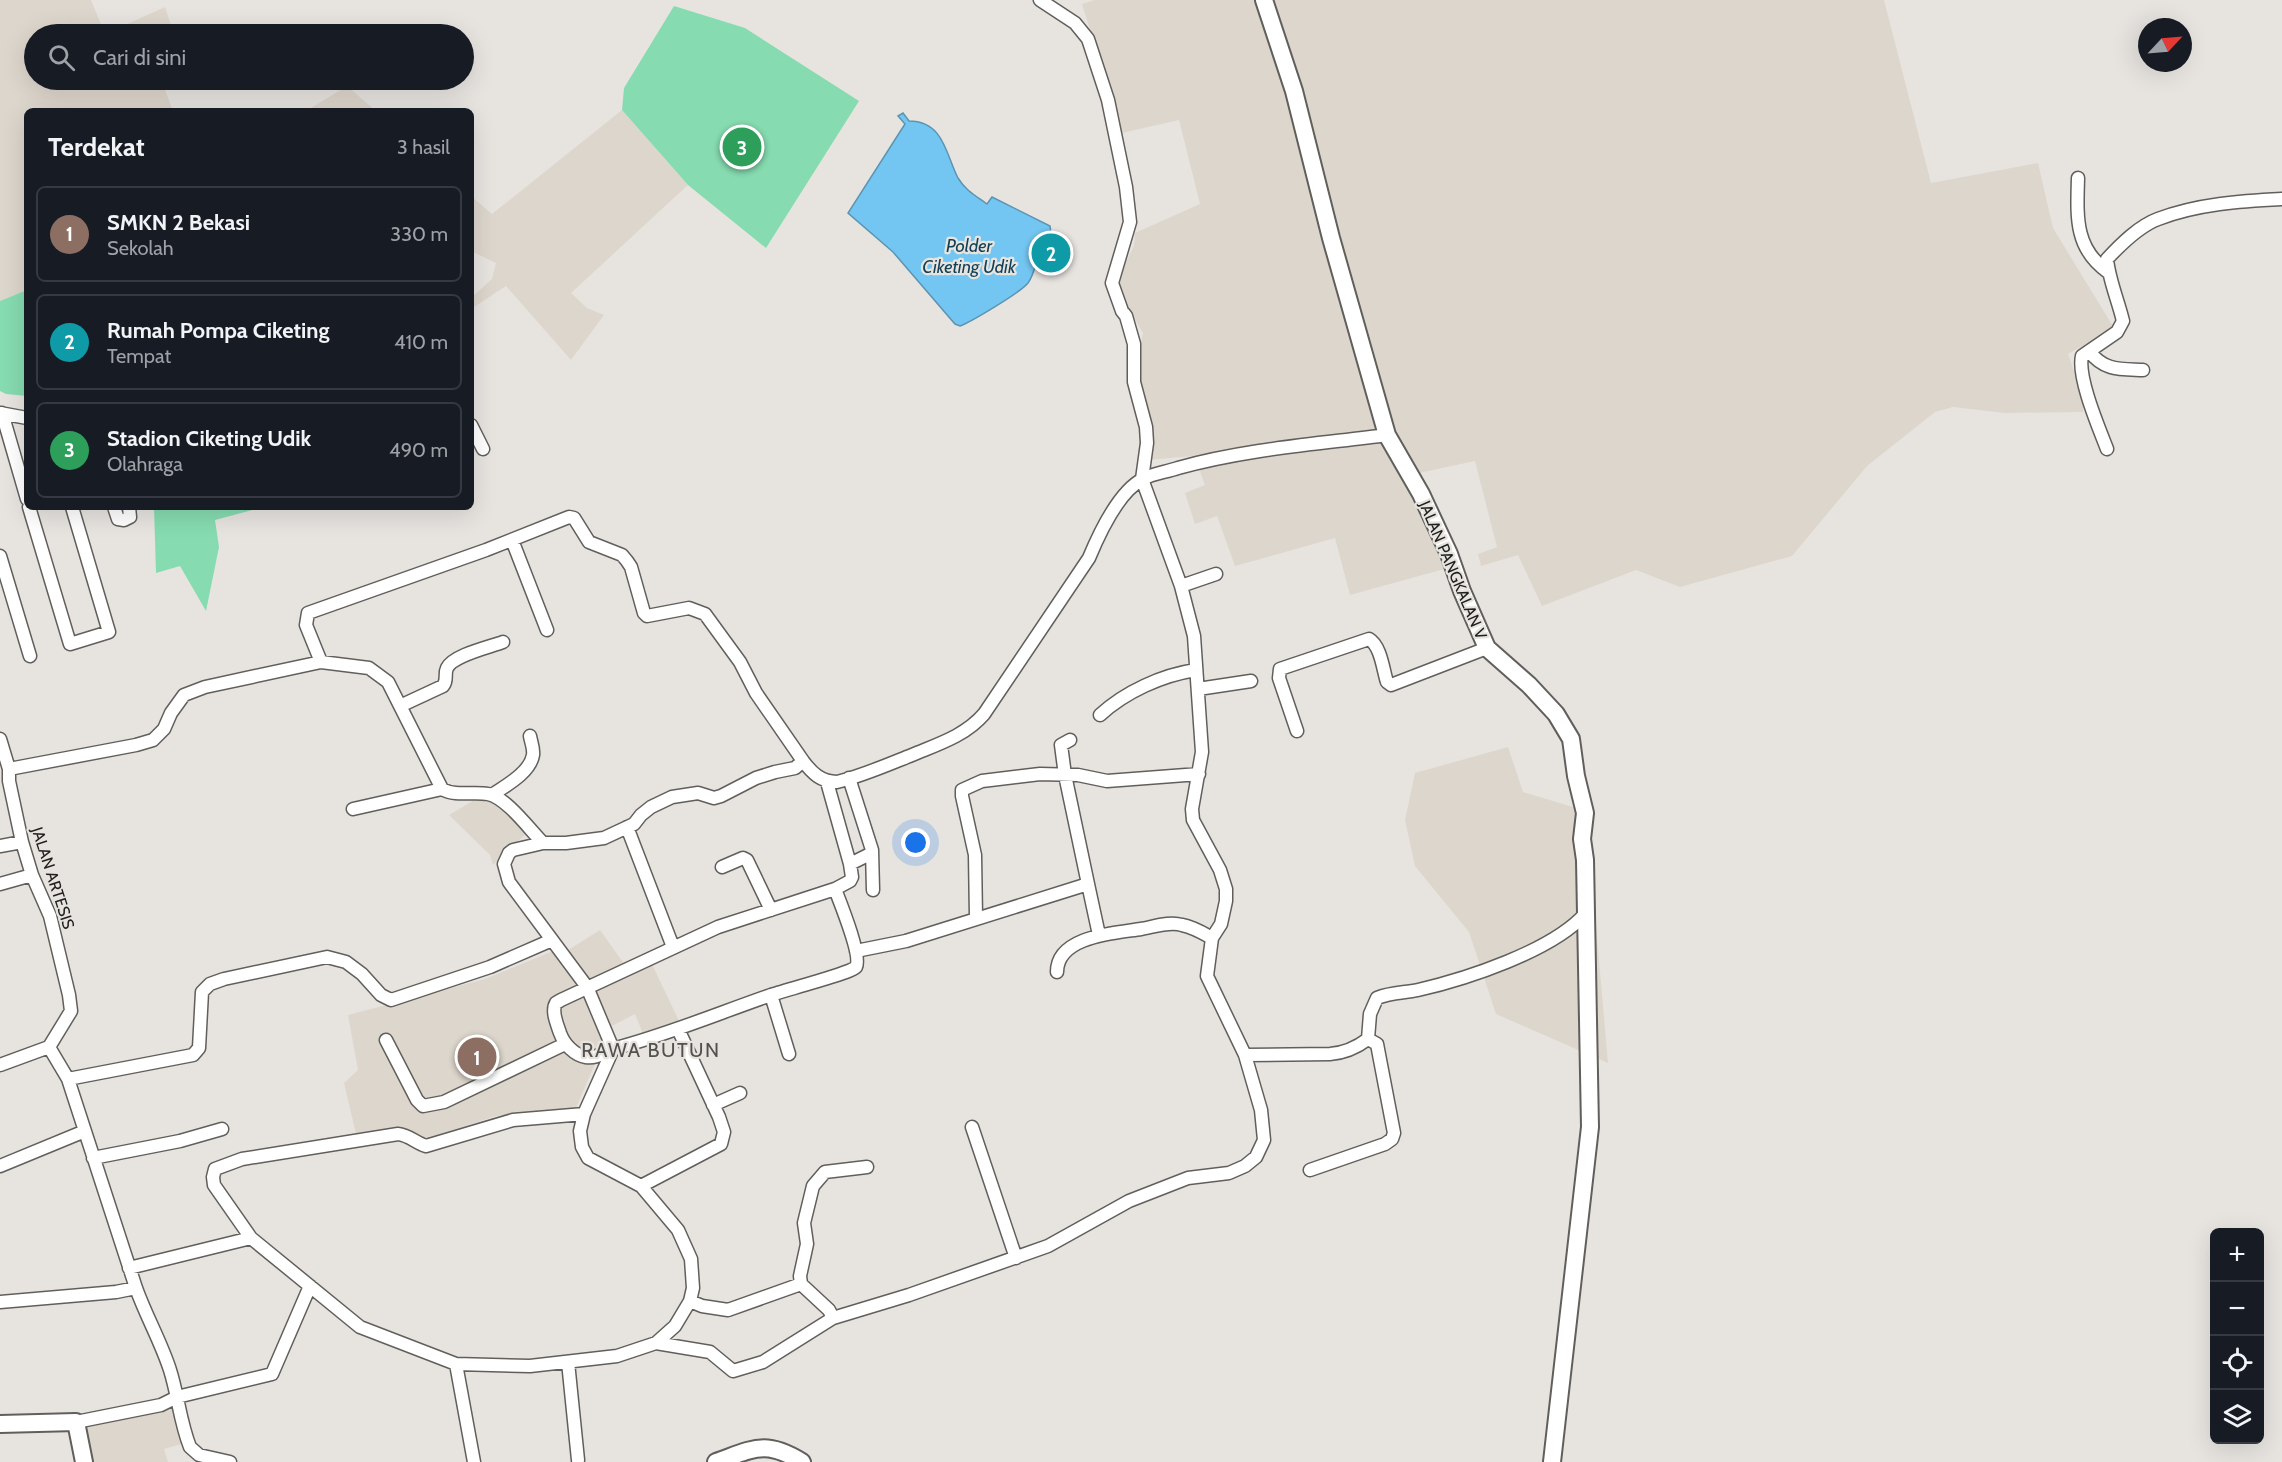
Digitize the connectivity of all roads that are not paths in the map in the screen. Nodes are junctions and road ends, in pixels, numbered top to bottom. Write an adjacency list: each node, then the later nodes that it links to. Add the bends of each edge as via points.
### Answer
1 (1040, 0): 14 (street, via 1084,33 1108,99 1130,211 1112,283 1134,344 1134,382 1147,443)
2 (1264, 0): 11 (street, JALAN PANGKALAN V, via 1294,91)
3 (2078, 178): 5 (street, via 2078,226 2089,255)
4 (2282, 199): 5 (street, via 2213,205 2157,219 2118,247 2107,259)
5 (2108, 272): 6 (street, via 2123,321 2117,332)
6 (2089, 351): 7 (street, via 2097,363); 13 (street, via 2080,362)
7 (2143, 370)
8 (1, 413): 9 (street); 15 (street)
9 (24, 417)
10 (474, 431): 12 (street)
11 (1387, 435): 14 (street, via 1217,457); 26 (street, JALAN PANGKALAN V, via 1421,494)
12 (483, 449)
13 (2107, 449)
14 (1142, 479): 23 (street); 42 (street, via 1119,504 1089,558 976,724 944,742)
15 (24, 489)
16 (30, 510): 17 (street, via 70,644 109,633)
17 (73, 510)
18 (115, 510): 19 (street, via 118,519 124,520 130,517)
19 (129, 510)
20 (512, 540): 24 (street); 28 (street, via 308,613 306,625); 38 (street, via 574,518 589,542 622,555 632,567 647,616 689,608 705,614)
21 (0, 556): 27 (street)
22 (1216, 574): 23 (street)
23 (1181, 586): 29 (street, via 1194,636)
24 (548, 630)
25 (503, 642): 32 (street, via 454,660 447,667 444,685)
26 (1487, 648): 34 (street, via 1391,686 1377,649 1369,639 1280,669); 60 (street, JALAN PANGKALAN V, via 1556,714 1571,739 1585,813)
27 (30, 656)
28 (321, 662): 32 (street, via 369,668 388,682); 41 (street, via 225,681 184,695 153,740)
29 (1196, 670): 31 (street); 33 (street, via 1139,688)
30 (1251, 681): 31 (street)
31 (1198, 689): 39 (street, via 1202,752)
32 (400, 706): 44 (street)
33 (1100, 715)
34 (1297, 732)
35 (530, 736): 45 (street, via 530,762 512,783)
36 (0, 739): 41 (street, JALAN ARTESIS)
37 (1070, 740): 40 (street, via 1061,746)
38 (803, 761): 43 (street, via 812,773); 47 (street, via 795,768 756,778 714,798 698,793 672,797 651,807)
39 (1199, 774): 40 (street, via 1107,781); 63 (street, via 1193,819 1226,889 1221,924)
40 (1065, 775): 56 (street); 61 (street, via 982,781 962,790 975,855)
41 (6, 778): 48 (street, JALAN ARTESIS)
42 (849, 778): 43 (street); 51 (street)
43 (827, 782): 52 (street)
44 (442, 789): 45 (street); 46 (street)
45 (492, 795): 49 (street, via 509,806)
46 (352, 809)
47 (627, 827): 49 (street, via 604,838); 65 (street)
48 (22, 842): 50 (street); 54 (street, JALAN ARTESIS)
49 (543, 843): 64 (street, via 513,850 504,864 509,882)
50 (0, 846)
51 (872, 853): 52 (street); 58 (street)
52 (850, 864): 57 (street, via 850,881)
53 (722, 867): 59 (street, via 743,858 747,860)
54 (32, 875): 55 (street); 74 (street, JALAN ARTESIS, via 50,916 71,1011)
55 (0, 884)
56 (1088, 884): 61 (street); 62 (street)
57 (835, 889): 59 (street); 66 (street)
58 (873, 890)
59 (771, 910): 65 (street)
60 (1585, 914): 71 (street, via 1568,930 1475,974 1377,998 1370,1014); 112 (street, JALAN PANGKALAN V, via 1590,1127)
61 (976, 918): 66 (street, via 882,948)
62 (1099, 935): 63 (street, via 1181,924); 67 (street, via 1059,957)
63 (1212, 938): 77 (street, via 1207,976)
64 (552, 940): 68 (street); 79 (street, via 489,967 391,1000 346,962 327,957 224,979 202,992 199,1048 193,1055)
65 (673, 947): 68 (street)
66 (856, 951): 69 (street, via 858,964 849,973)
67 (1056, 972)
68 (587, 987): 73 (street, via 553,1006); 75 (street)
69 (771, 995): 70 (street); 76 (street)
70 (678, 1029): 75 (street); 81 (street)
71 (1368, 1040): 77 (street, via 1341,1053); 89 (street, via 1377,1044 1394,1132 1392,1139)
72 (386, 1041): 73 (street, via 423,1106 444,1102)
73 (565, 1044): 75 (street, via 588,1057)
74 (48, 1047): 78 (street); 79 (street)
75 (613, 1049): 82 (street)
76 (789, 1054)
77 (1245, 1055): 92 (street, via 1261,1110 1264,1140 1256,1157 1229,1173 1188,1178 1129,1201 1069,1236)
78 (0, 1065)
79 (68, 1078): 85 (street)
80 (740, 1093): 81 (street)
81 (714, 1104): 90 (street, via 724,1132 721,1144)
82 (584, 1114): 90 (street, via 580,1141 588,1158); 91 (street, via 513,1120 426,1146 398,1134 242,1159 219,1167 215,1169 214,1185)
83 (972, 1128): 92 (street)
84 (222, 1129): 86 (street)
85 (85, 1131): 86 (street); 87 (street)
86 (93, 1158): 93 (street)
87 (0, 1166)
88 (867, 1167): 94 (street, via 825,1172 813,1186 804,1223 807,1244)
89 (1310, 1170)
90 (641, 1186): 97 (street, via 678,1230 692,1259)
91 (251, 1238): 93 (street); 95 (street)
92 (1016, 1258): 99 (street)
93 (129, 1268): 96 (street)
94 (801, 1284): 97 (street, via 728,1310); 99 (street)
95 (310, 1286): 102 (street, via 360,1327); 103 (street, via 272,1374)
96 (136, 1288): 98 (street); 103 (street, via 163,1350)
97 (690, 1301): 100 (street, via 675,1326)
98 (0, 1302)
99 (833, 1318): 100 (street, via 763,1362 733,1371 710,1352)
100 (656, 1343): 101 (street, via 617,1356)
101 (568, 1362): 102 (street, via 530,1366); 106 (street)
102 (456, 1364): 109 (street)
103 (177, 1397): 104 (street, via 161,1405); 108 (street, via 190,1447 199,1455)
104 (76, 1422): 105 (street); 107 (street)
105 (0, 1424)
106 (578, 1460)
107 (84, 1462)
108 (230, 1462)
109 (474, 1462)
110 (716, 1462): 111 (street, via 769,1447)
111 (802, 1462)
112 (1552, 1462)

